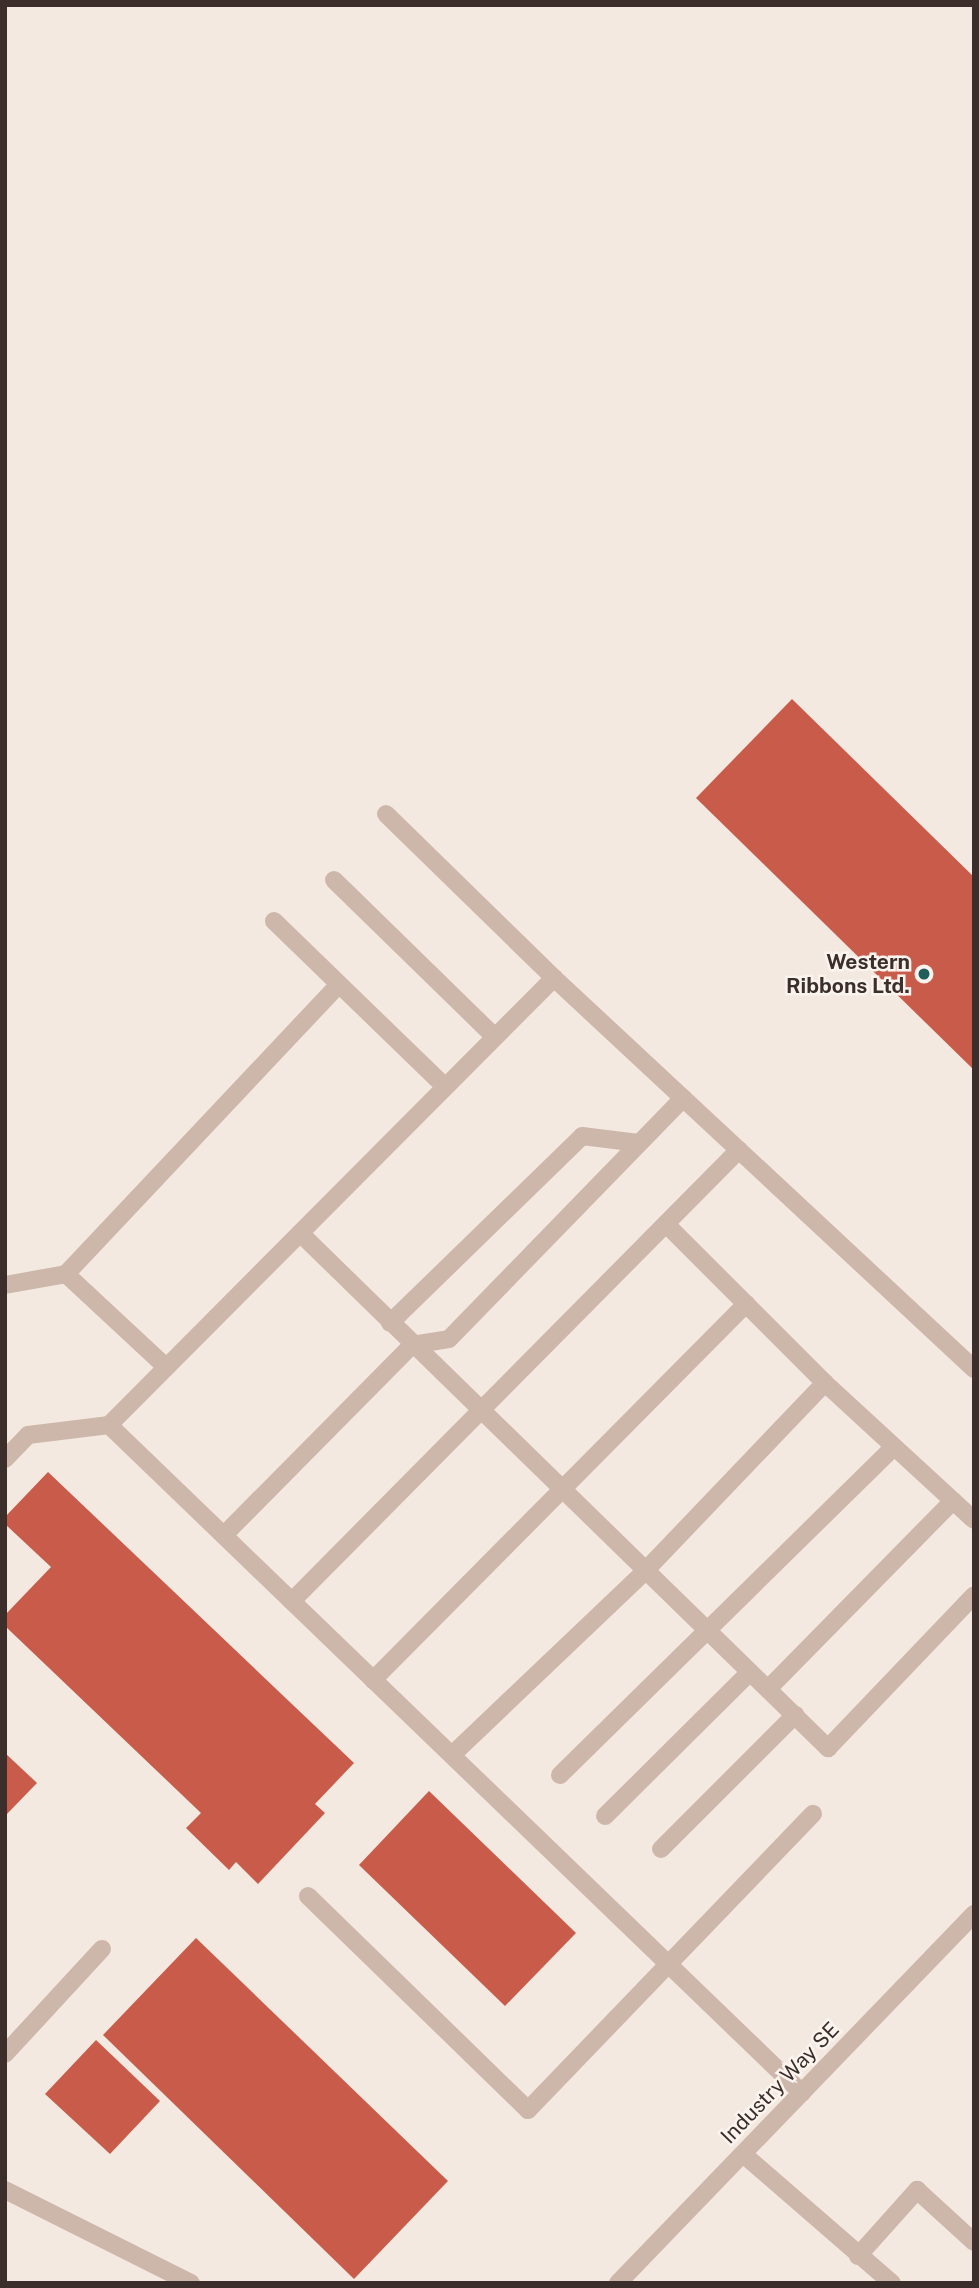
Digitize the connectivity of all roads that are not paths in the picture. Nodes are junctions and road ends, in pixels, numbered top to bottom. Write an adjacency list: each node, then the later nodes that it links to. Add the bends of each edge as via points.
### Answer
1 (386, 814): 4 (street)
2 (334, 880): 6 (street)
3 (274, 921): 5 (street)
4 (554, 978): 6 (street); 8 (street)
5 (339, 984): 7 (street); 13 (street)
6 (494, 1036): 7 (street)
7 (443, 1085): 12 (street)
8 (683, 1098): 9 (street); 10 (street)
9 (639, 1143): 16 (street, via 582,1136); 17 (street, via 449,1339)
10 (739, 1150): 11 (street); 19 (street)
11 (666, 1224): 15 (street); 21 (street)
12 (300, 1233): 16 (street); 18 (street)
13 (66, 1275): 14 (street); 18 (street)
14 (5, 1285)
15 (746, 1304): 20 (street); 25 (street)
16 (390, 1323): 17 (street)
17 (412, 1345): 21 (street); 28 (street)
18 (166, 1367): 22 (street)
19 (974, 1369)
20 (825, 1383): 23 (street); 29 (street)
21 (481, 1409): 25 (street); 31 (street)
22 (109, 1424): 24 (street, via 28,1435); 28 (street)
23 (894, 1447): 26 (street); 32 (street)
24 (5, 1459)
25 (562, 1488): 29 (street); 34 (street)
26 (953, 1501): 27 (street); 35 (street)
27 (974, 1520)
28 (223, 1535): 31 (street)
29 (646, 1570): 32 (street); 37 (street)
30 (974, 1595): 36 (street, via 828,1748)
31 (292, 1601): 34 (street)
32 (706, 1628): 33 (street); 38 (street)
33 (750, 1672): 35 (street); 40 (street)
34 (373, 1680): 37 (street)
35 (768, 1689): 36 (street)
36 (795, 1715): 41 (street)
37 (452, 1755): 45 (street)
38 (560, 1775)
39 (813, 1814): 45 (street)
40 (605, 1816)
41 (661, 1849)
42 (308, 1896): 45 (street, via 528,2110)
43 (974, 1914): 47 (street, Industry Way SE)
44 (102, 1949): 46 (street)
45 (667, 1962): 47 (street)
46 (5, 2054)
47 (802, 2093): 48 (street, Industry Way SE)
48 (743, 2154): 51 (street); 53 (street, Industry Way SE)
49 (5, 2190): 52 (street)
50 (974, 2242): 51 (street, via 917,2190)
51 (858, 2256): 54 (street)
52 (191, 2283)
53 (618, 2283)
54 (892, 2283)

